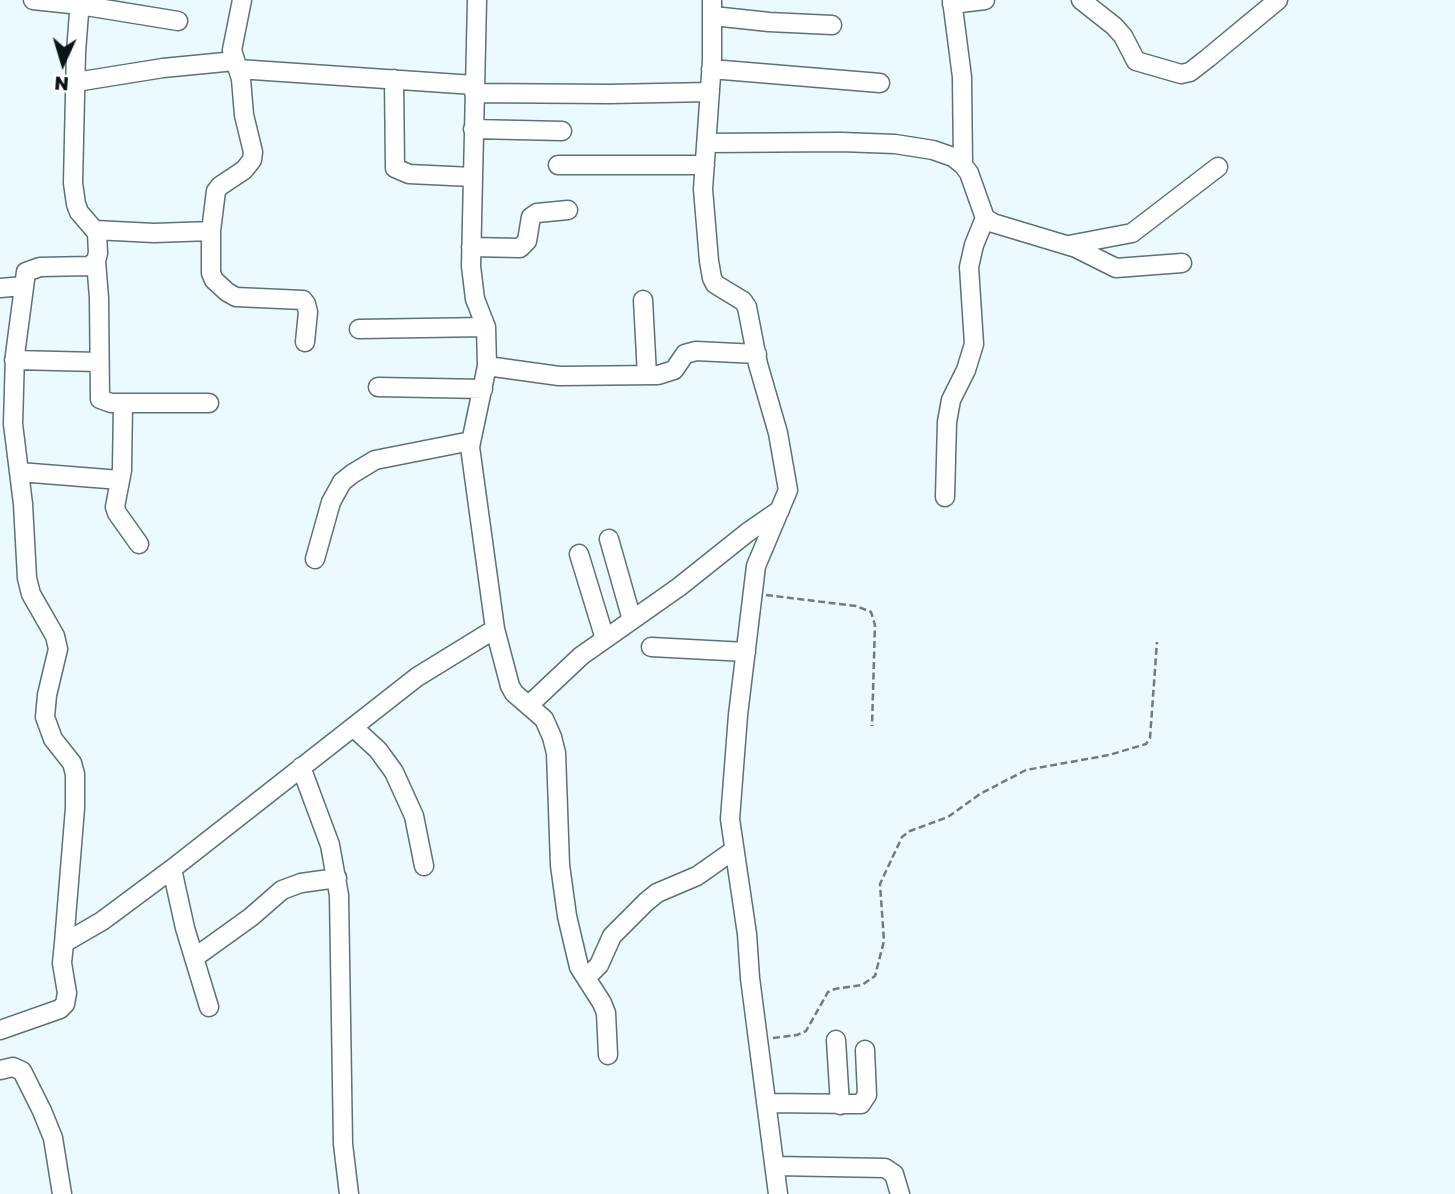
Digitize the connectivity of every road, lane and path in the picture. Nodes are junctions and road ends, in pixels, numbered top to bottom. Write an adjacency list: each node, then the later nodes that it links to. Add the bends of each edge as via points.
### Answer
1 (33, 0): 7 (street)
2 (242, 0): 12 (street, via 232,50)
3 (477, 0): 17 (street)
4 (985, 0): 8 (street)
5 (1081, 0): 6 (street, via 1114,26 1136,61 1181,74 1190,72)
6 (1278, 0)
7 (80, 2): 10 (street); 15 (street)
8 (952, 2): 24 (street, via 962,77)
9 (713, 8): 11 (street, via 769,22); 13 (street)
10 (178, 21)
11 (832, 25)
12 (237, 65): 14 (street); 15 (street, via 163,68); 30 (street, via 252,160 216,191)
13 (711, 69): 16 (street); 18 (street)
14 (394, 79): 17 (street); 26 (street, via 395,168 409,174)
15 (76, 82): 29 (street, via 75,204)
16 (880, 83)
17 (474, 89): 18 (street); 19 (street)
18 (710, 92): 21 (street)
19 (473, 129): 20 (street); 26 (street)
20 (562, 131)
21 (706, 143): 23 (street); 24 (street, via 895,144 933,150)
22 (558, 165): 23 (street)
23 (705, 165): 41 (street, via 712,278 747,307)
24 (963, 165): 28 (street)
25 (1218, 167): 31 (street, via 1132,233)
26 (472, 177): 32 (street)
27 (568, 210): 32 (street, via 531,217 527,241 520,248)
28 (985, 218): 31 (street); 55 (street, via 970,267 974,344 947,422)
29 (94, 230): 30 (street); 33 (street, via 99,242)
30 (211, 231): 40 (street, via 214,280 236,296 303,300 308,312)
31 (1066, 246): 34 (street, via 1116,268)
32 (471, 247): 38 (street, via 472,290)
33 (96, 261): 35 (street, via 89,266 32,268); 43 (street)
34 (1182, 263)
35 (23, 285): 36 (street); 42 (street)
36 (0, 288)
37 (643, 300): 45 (street)
38 (486, 327): 39 (street); 44 (street)
39 (359, 329)
40 (305, 342)
41 (757, 354): 45 (street, via 696,351 685,354 668,373); 56 (street, via 787,481)
42 (14, 360): 43 (street); 46 (street)
43 (99, 362): 50 (street, via 100,399)
44 (487, 366): 45 (street, via 559,376); 48 (street)
45 (647, 375)
46 (7, 385): 51 (street)
47 (378, 387): 48 (street)
48 (483, 389): 52 (street)
49 (209, 403): 50 (street)
50 (123, 404): 54 (street)
51 (7, 434): 53 (street)
52 (471, 441): 60 (street, via 375,460 352,474 331,502); 63 (street)
53 (19, 472): 54 (street); 76 (street, via 27,578 58,649 45,717 75,774)
54 (120, 481): 58 (street, via 117,513)
55 (945, 497)
56 (780, 510): 61 (street, via 759,556); 62 (street)
57 (609, 539): 62 (street)
58 (139, 544)
59 (579, 554): 64 (street)
60 (315, 559)
61 (752, 593): 67 (street); 69 (path, via 856,606 871,612 875,625)
62 (632, 620): 64 (street)
63 (495, 629): 68 (street, via 510,686); 70 (street, via 417,677)
64 (605, 639): 68 (street)
65 (1157, 642): 81 (path, via 1146,744 1026,770 948,817 902,837 880,884 884,941 875,976 862,985 828,992 806,1031)
66 (651, 647): 67 (street)
67 (746, 652): 72 (street, via 731,796)
68 (529, 705): 78 (street, via 544,719 556,753 560,865 574,950)
69 (872, 726)
70 (352, 727): 71 (street); 73 (street, via 394,772 414,816)
71 (301, 767): 74 (street); 75 (street, via 330,845)
72 (734, 850): 78 (street, via 697,876 646,902 612,936 599,965); 81 (street)
73 (424, 866)
74 (172, 869): 76 (street); 77 (street)
75 (337, 878): 77 (street, via 282,890); 90 (street, via 343,1144)
76 (64, 943): 80 (street, via 65,1004)
77 (194, 958): 79 (street)
78 (586, 978): 84 (street, via 606,1013)
79 (209, 1007)
80 (0, 1030)
81 (759, 1040): 86 (street)
82 (836, 1040): 87 (street)
83 (865, 1050): 87 (street, via 867,1095 861,1104)
84 (608, 1055)
85 (0, 1070): 89 (street, via 13,1067 22,1071 43,1111 53,1138)
86 (766, 1103): 87 (street); 88 (street)
87 (840, 1105)
88 (775, 1166): 91 (street); 92 (street, via 885,1168 893,1172)
89 (62, 1194)
90 (349, 1194)
91 (778, 1194)
92 (900, 1194)

